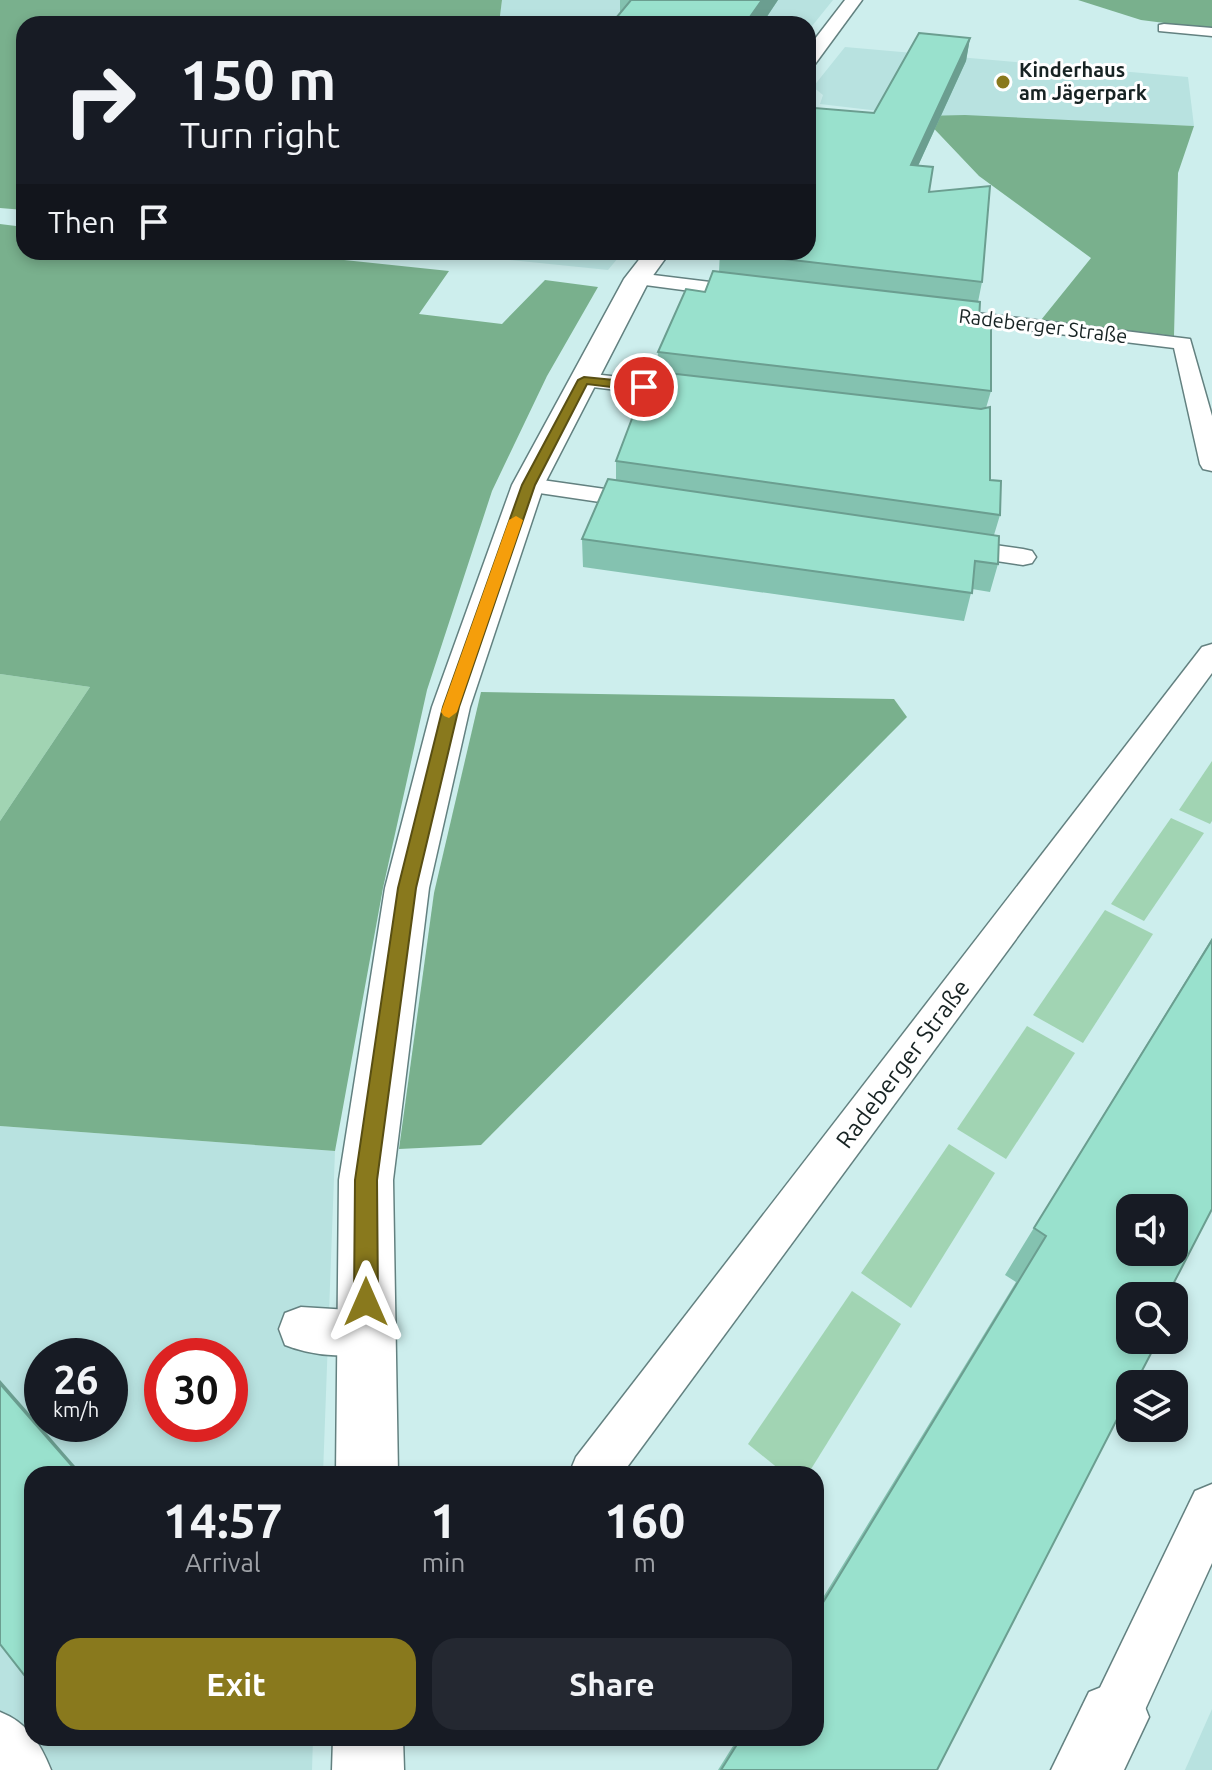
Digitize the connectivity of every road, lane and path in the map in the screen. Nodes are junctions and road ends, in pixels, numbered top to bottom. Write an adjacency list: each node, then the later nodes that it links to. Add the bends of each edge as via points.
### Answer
1 (854, 0): 4 (street)
2 (1164, 28): 3 (lane)
3 (1212, 32)
4 (816, 50)
5 (647, 266): 6 (lane); 8 (street)
6 (767, 294)
7 (910, 311): 10 (lane, Radeberger Straße, via 1183,343)
8 (584, 380): 9 (lane); 11 (street)
9 (709, 394)
10 (1212, 464)
11 (528, 485): 12 (lane); 17 (street, via 451,707 407,888 366,1180)
12 (668, 505)
13 (930, 544): 14 (lane)
14 (1023, 557)
15 (1212, 653): 19 (lane, Radeberger Straße)
16 (301, 1329): 17 (lane)
17 (366, 1333): 18 (street)
18 (367, 1466)
19 (599, 1466)
20 (1212, 1508): 22 (lane)
21 (0, 1739): 25 (lane)
22 (1100, 1743)
23 (368, 1746): 26 (street)
24 (388, 1746): 26 (lane)
25 (24, 1770)
26 (369, 1770)

